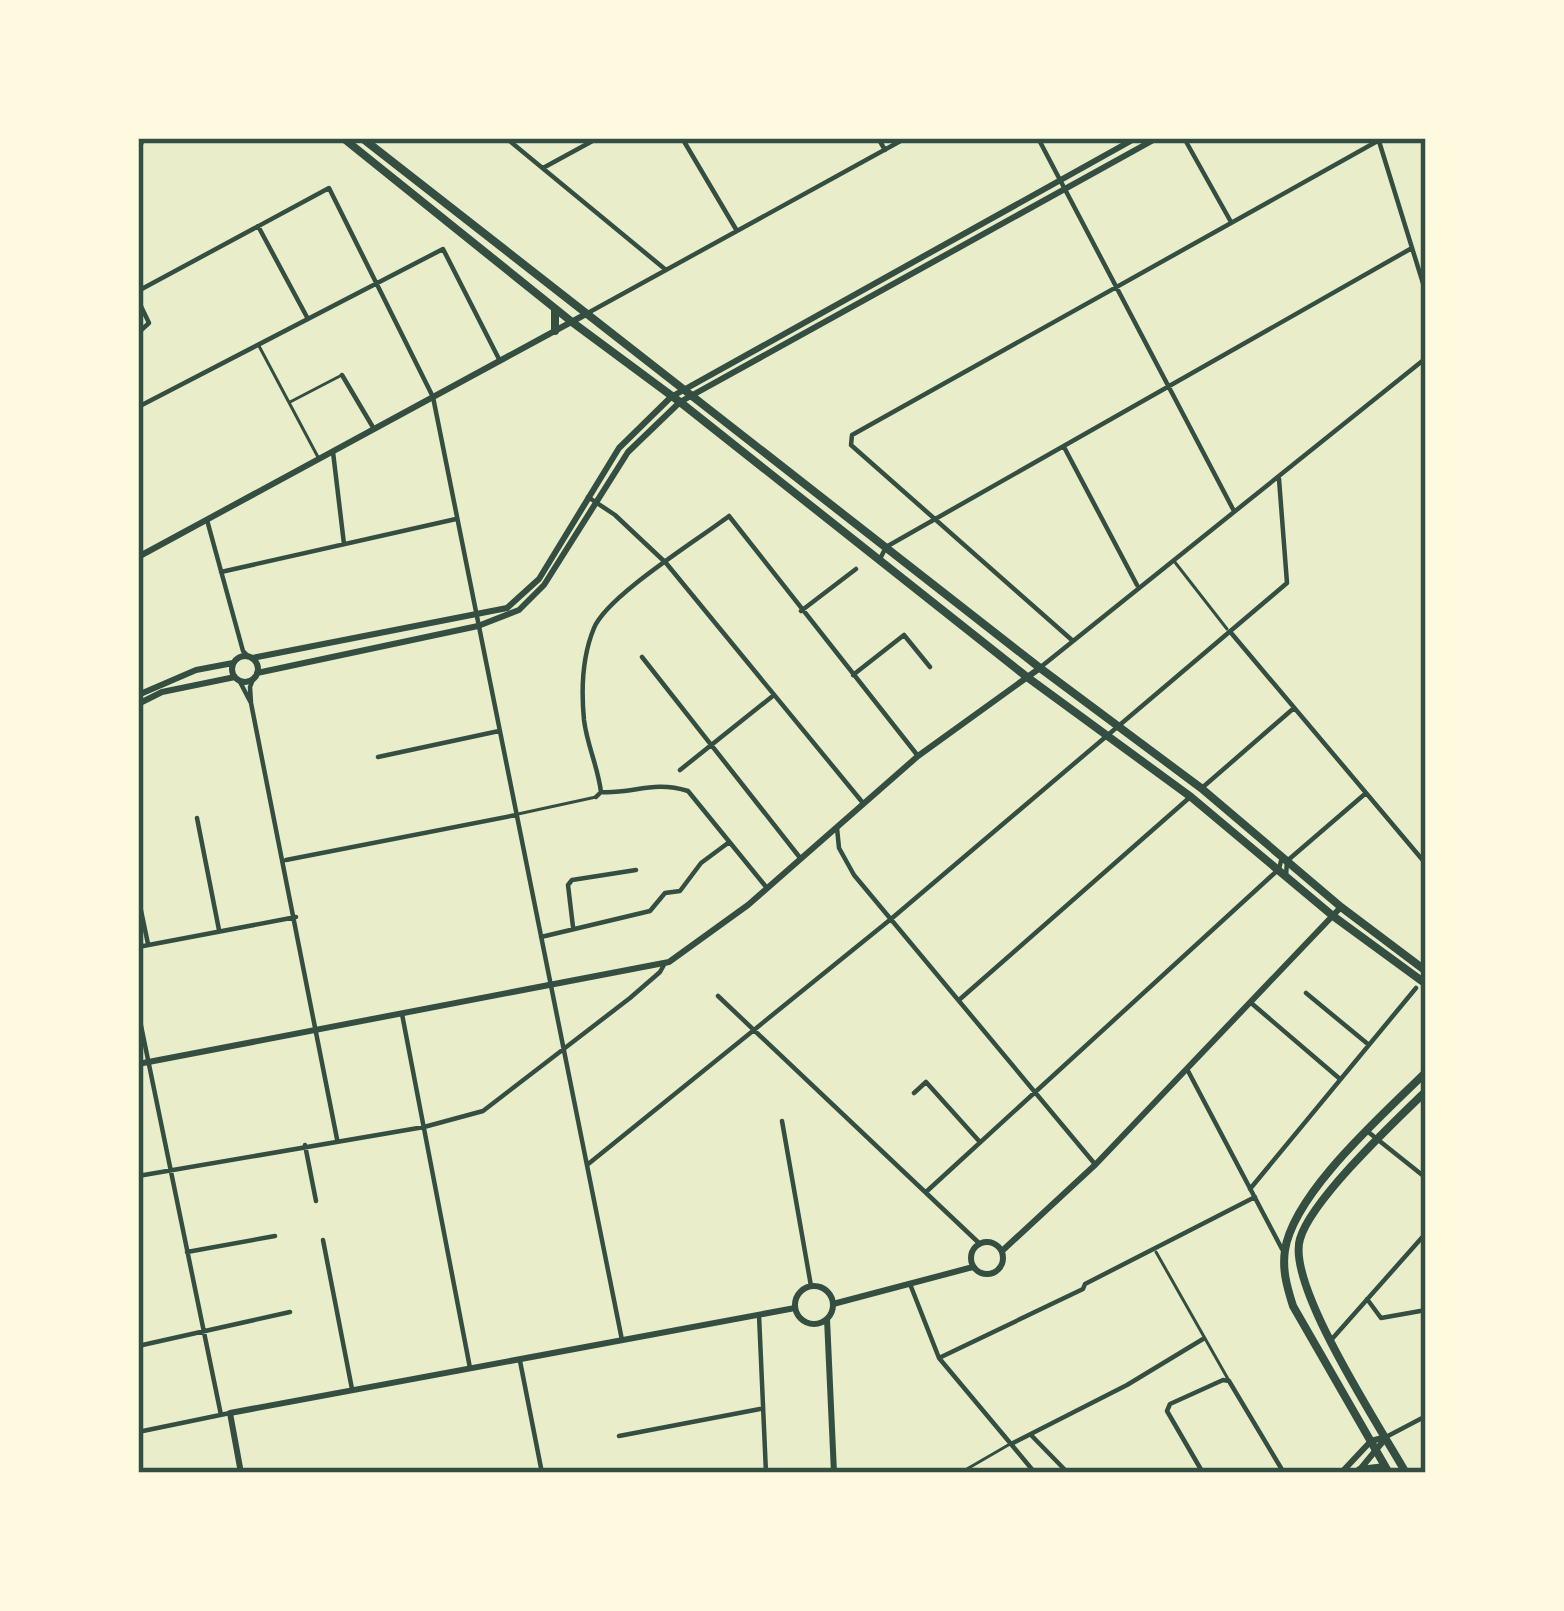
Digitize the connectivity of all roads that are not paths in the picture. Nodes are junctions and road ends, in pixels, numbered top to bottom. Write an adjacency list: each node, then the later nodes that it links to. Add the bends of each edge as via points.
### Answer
1 (143, 138): 14 (street)
2 (343, 138): 28 (main road)
3 (362, 138): 29 (main road)
4 (506, 138): 16 (street)
5 (598, 138): 16 (street)
6 (682, 138): 21 (street)
7 (878, 138): 15 (street)
8 (906, 138): 15 (street)
9 (1038, 138): 17 (street)
10 (1136, 138): 17 (street)
11 (1157, 138): 18 (street)
12 (1184, 138): 19 (street)
13 (1379, 138): 19 (street); 22 (street)
14 (138, 150)
15 (885, 151): 21 (street)
16 (544, 168): 23 (street)
17 (1060, 181): 18 (street); 40 (street)
18 (1065, 189): 25 (street); 40 (street)
19 (1232, 224): 25 (street)
20 (258, 226): 24 (street, via 328,188); 27 (street); 30 (street)
21 (737, 232): 23 (street)
22 (1412, 248): 26 (street); 39 (street)
23 (666, 270): 29 (street)
24 (377, 284): 30 (street); 36 (street, via 443,249); 41 (street)
25 (1116, 286): 39 (street); 54 (street, via 852,435 851,445)
26 (1426, 293)
27 (138, 296): 33 (street, via 149,316)
28 (554, 308): 31 (main road); 32 (main road)
29 (586, 314): 31 (street); 40 (main road)
30 (308, 320): 34 (street)
31 (572, 322): 32 (street); 38 (main road)
32 (555, 331): 36 (street)
33 (138, 333)
34 (258, 344): 43 (street); 44 (street)
35 (1426, 358): 50 (street)
36 (500, 361): 41 (street)
37 (342, 374): 43 (street); 46 (street)
38 (657, 386): 42 (main road); 45 (street)
39 (1169, 387): 47 (street); 53 (street)
40 (689, 393): 42 (street); 58 (main road)
41 (433, 397): 46 (street); 55 (street)
42 (676, 400): 45 (street); 52 (street, via 628,452); 60 (main road)
43 (289, 402): 49 (street)
44 (138, 407)
45 (660, 409): 51 (street, via 619,448)
46 (374, 429): 48 (street)
47 (1064, 447): 54 (street); 65 (street)
48 (333, 452): 49 (street); 57 (street)
49 (319, 459): 56 (street)
50 (1279, 479): 53 (street); 69 (street, via 1287,583)
51 (588, 497): 52 (street); 67 (street, via 539,580 507,608)
52 (597, 502): 62 (street); 68 (street, via 544,585 519,610)
53 (1234, 511): 61 (street)
54 (938, 518): 58 (street); 70 (street)
55 (457, 519): 57 (street); 67 (street)
56 (207, 520): 59 (street); 64 (street)
57 (344, 544): 64 (street)
58 (886, 548): 60 (street); 74 (main road)
59 (138, 557)
60 (880, 560): 77 (main road)
61 (1172, 560): 65 (street); 69 (street)
62 (666, 563): 66 (street, via 730,517); 79 (street); 93 (street, via 602,613 582,668)
63 (856, 569): 66 (street)
64 (221, 572): 71 (street)
65 (1138, 587): 70 (street)
66 (801, 611): 76 (street)
67 (476, 616): 68 (street); 71 (street)
68 (478, 626): 75 (street); 85 (street)
69 (1232, 634): 83 (street); 84 (street)
70 (1073, 641): 74 (street)
71 (243, 657): 75 (street); 78 (street); 80 (street)
72 (642, 657): 87 (street)
73 (930, 668): 76 (street, via 904,634)
74 (1040, 668): 77 (street); 84 (main road)
75 (255, 675): 78 (street); 81 (street)
76 (853, 675): 88 (street)
77 (1028, 677): 86 (main road); 88 (street)
78 (237, 679): 81 (street); 82 (street)
79 (774, 694): 87 (street); 95 (street)
80 (138, 695)
81 (251, 703): 102 (street)
82 (138, 704)
83 (1294, 707): 91 (street); 92 (street)
84 (1120, 728): 86 (street); 91 (main road)
85 (499, 731): 89 (street); 96 (street)
86 (1109, 737): 94 (main road); 111 (street)
87 (711, 745): 90 (street); 100 (street)
88 (918, 756): 95 (street)
89 (378, 757)
90 (680, 770)
91 (1201, 788): 94 (street); 101 (main road)
92 (1366, 793): 101 (street); 103 (street)
93 (598, 795): 96 (street); 99 (street, via 657,785 688,791)
94 (1191, 797): 105 (main road); 123 (street)
95 (863, 803): 98 (street)
96 (516, 815): 102 (street); 114 (street)
97 (197, 818): 113 (street)
98 (837, 828): 100 (street); 111 (street, via 843,860)
99 (728, 843): 106 (street); 112 (street, via 650,911)
100 (801, 859): 106 (street)
101 (1285, 859): 105 (street); 108 (main road)
102 (285, 860): 110 (street)
103 (1426, 864)
104 (636, 870): 112 (street, via 572,880)
105 (1282, 872): 109 (main road); 136 (street)
106 (767, 888): 117 (street)
107 (138, 896): 116 (street)
108 (1341, 907): 109 (street); 118 (main road)
109 (1333, 916): 120 (main road); 124 (street)
110 (296, 917): 113 (street); 127 (street)
111 (891, 919): 123 (street); 128 (street)
112 (573, 928): 114 (street)
113 (219, 932): 116 (street)
114 (541, 937): 119 (street)
115 (138, 946): 116 (street)
116 (148, 946)
117 (667, 962): 119 (street); 130 (street)
118 (1426, 971)
119 (550, 985): 126 (street); 130 (street)
120 (1421, 986): 129 (street)
121 (1306, 993): 129 (street)
122 (718, 996): 128 (street)
123 (959, 1000): 136 (street)
124 (1250, 1003): 133 (street); 135 (street)
125 (138, 1011): 131 (street)
126 (402, 1013): 127 (street); 140 (street)
127 (318, 1029): 131 (street); 142 (street)
128 (756, 1030): 147 (street); 152 (street)
129 (1369, 1045): 135 (street)
130 (563, 1047): 140 (street, via 483,1112); 147 (street)
131 (148, 1062): 132 (street); 148 (street)
132 (138, 1064)
133 (1187, 1069): 146 (street); 151 (street)
134 (1426, 1072): 141 (main road)
135 (1340, 1079): 151 (street)
136 (1034, 1090): 144 (street); 146 (street)
137 (1426, 1091): 143 (main road)
138 (914, 1093): 144 (street, via 926,1082)
139 (782, 1121): 165 (street)
140 (424, 1126): 142 (street); 180 (street)
141 (1367, 1131): 143 (street); 162 (main road, via 1302,1207)
142 (337, 1139): 145 (street)
143 (1377, 1139): 150 (street); 174 (main road, via 1301,1233 1300,1272)
144 (980, 1142): 152 (street)
145 (305, 1144): 148 (street); 154 (street)
146 (1096, 1164): 160 (street)
147 (586, 1166): 175 (street)
148 (170, 1169): 149 (street); 161 (street)
149 (138, 1176)
150 (1426, 1178)
151 (1250, 1189): 153 (street)
152 (926, 1192): 158 (street)
153 (1255, 1198): 159 (street); 162 (street)
154 (316, 1201)
155 (1426, 1233): 166 (street)
156 (275, 1236): 161 (street)
157 (323, 1240): 182 (street)
158 (980, 1244): 160 (street); 163 (street)
159 (1154, 1249): 176 (street); 179 (street)
160 (1002, 1251): 163 (street, via 994,1273)
161 (188, 1252): 173 (street)
162 (1284, 1253): 190 (main road, via 1293,1306)
163 (974, 1267): 164 (street)
164 (910, 1283): 167 (street); 179 (street)
165 (811, 1286): 167 (street, via 828,1292); 168 (street)
166 (1367, 1299): 169 (street, via 1381,1318); 174 (street)
167 (833, 1304): 172 (street)
168 (795, 1308): 171 (street); 172 (street, via 806,1322)
169 (1426, 1310)
170 (290, 1312): 173 (street)
171 (759, 1315): 175 (street); 183 (street)
172 (827, 1319): 198 (street)
173 (204, 1331): 177 (street); 184 (street)
174 (1332, 1339): 189 (main road)
175 (622, 1340): 178 (street)
176 (1203, 1340): 181 (street); 188 (street)
177 (138, 1346)
178 (520, 1358): 180 (street); 195 (street)
179 (939, 1358): 191 (street)
180 (470, 1368): 182 (street)
181 (1229, 1381): 202 (street, via 1167,1412); 203 (street)
182 (352, 1389): 184 (street)
183 (763, 1408): 187 (street); 197 (street)
184 (226, 1414): 186 (street); 196 (street)
185 (1426, 1416): 189 (street)
186 (138, 1432)
187 (619, 1436)
188 (1032, 1436): 191 (street); 201 (street)
189 (1386, 1438): 190 (street); 192 (street); 205 (main road)
190 (1371, 1441): 192 (main road); 204 (street)
191 (1011, 1444): 199 (street); 200 (street)
192 (1377, 1452): 193 (main road); 194 (street)
193 (1387, 1470): 194 (main road)
194 (1358, 1471)
195 (540, 1472)
196 (242, 1473)
197 (766, 1473)
198 (834, 1473)
199 (960, 1473)
200 (1035, 1473)
201 (1068, 1473)
202 (1203, 1473)
203 (1284, 1473)
204 (1341, 1473)
205 (1406, 1473)

